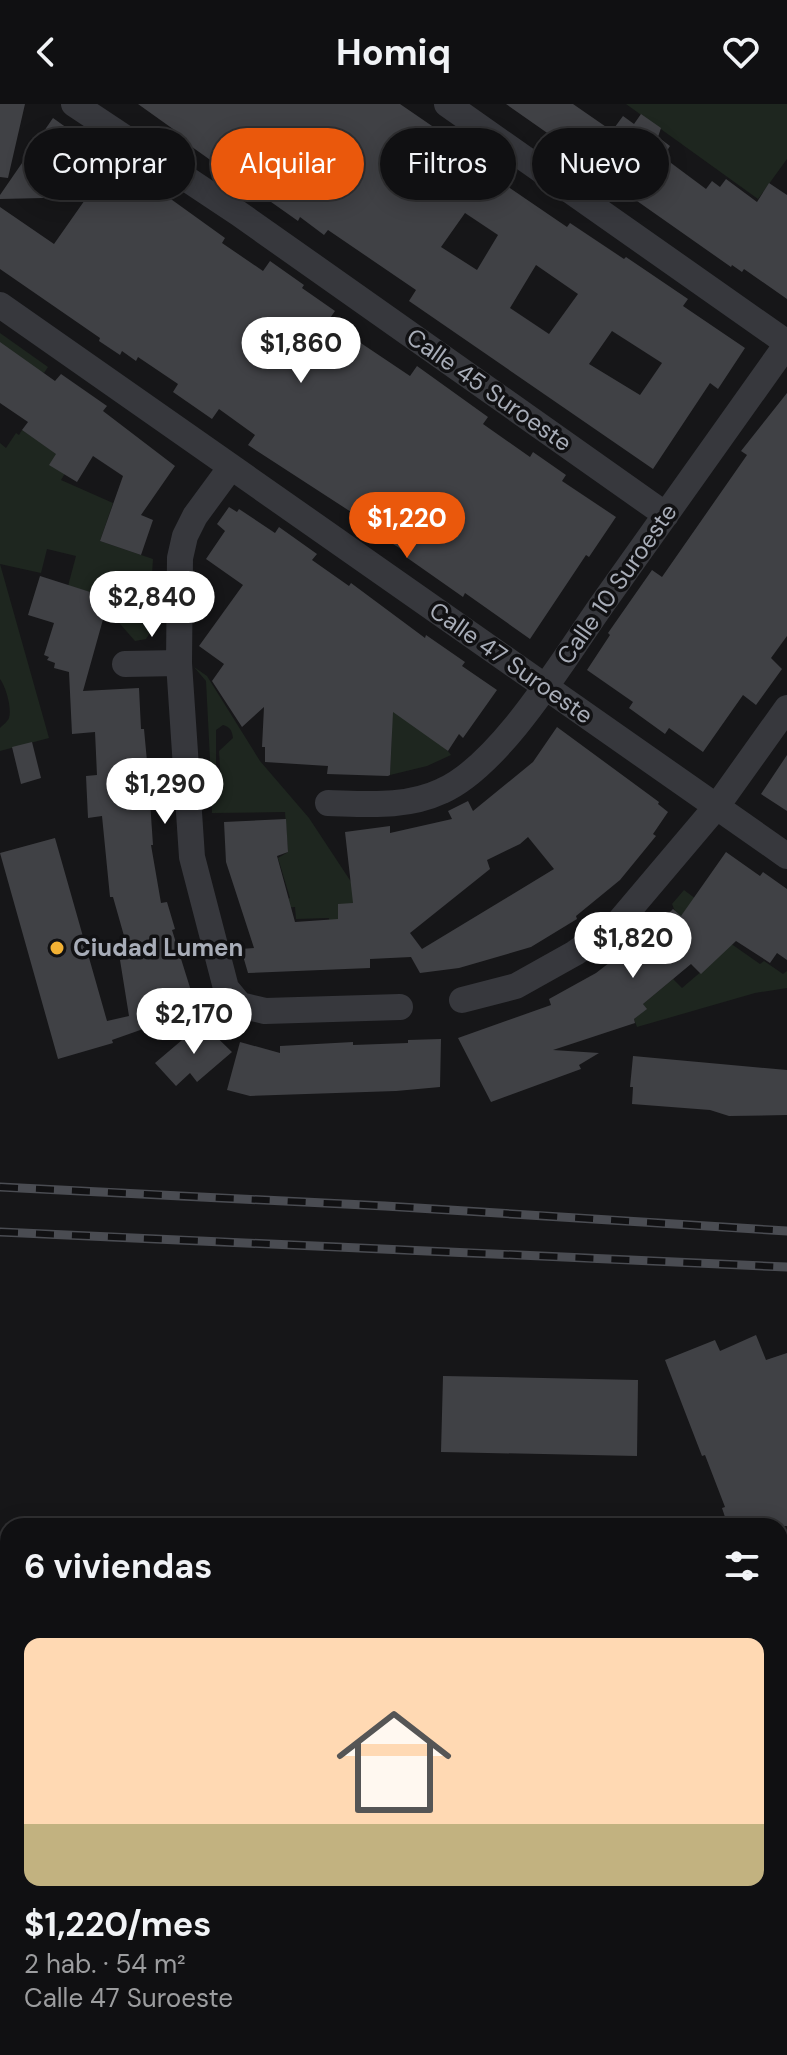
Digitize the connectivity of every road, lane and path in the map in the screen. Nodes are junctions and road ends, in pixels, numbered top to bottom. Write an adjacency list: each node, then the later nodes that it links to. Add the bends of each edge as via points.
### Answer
1 (74, 104): 6 (street, Calle 45 Suroeste)
2 (447, 104): 4 (street)
3 (0, 305): 5 (street, Calle 47 Suroeste)
4 (787, 344): 6 (street, Calle 10 Suroeste)
5 (231, 467): 7 (street, via 185,536); 9 (street, Calle 47 Suroeste)
6 (666, 515): 9 (street, Calle 10 Suroeste)
7 (179, 663): 8 (street); 15 (street, via 192,857 226,988 240,1005 265,1011)
8 (125, 664)
9 (544, 686): 11 (street, Calle 10 Suroeste, via 491,756 443,791 386,805); 12 (street, Calle 47 Suroeste)
10 (787, 708): 12 (street)
11 (328, 803)
12 (717, 806): 13 (street, Calle 47 Suroeste); 14 (street, via 618,923 516,986)
13 (787, 856)
14 (462, 1000)
15 (400, 1007)

